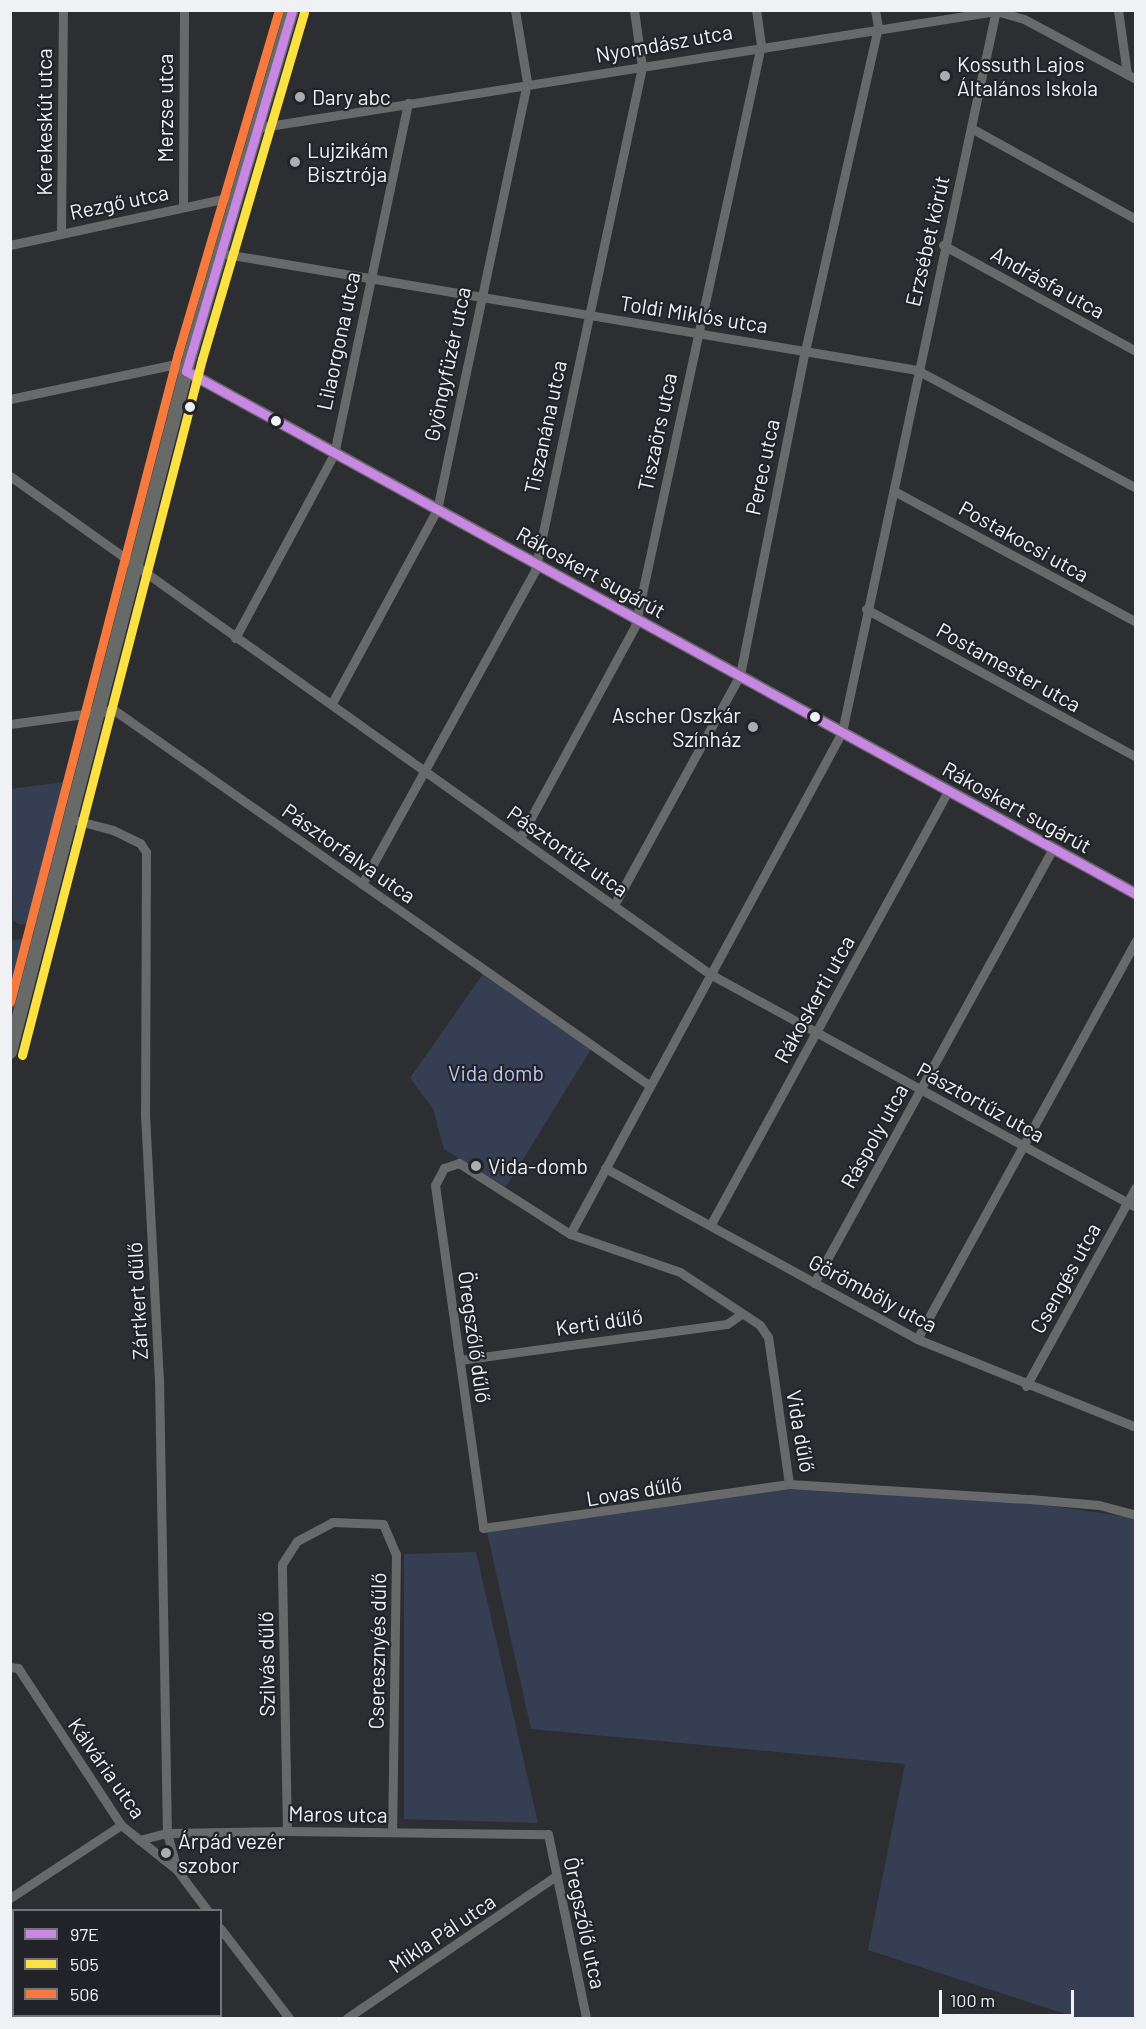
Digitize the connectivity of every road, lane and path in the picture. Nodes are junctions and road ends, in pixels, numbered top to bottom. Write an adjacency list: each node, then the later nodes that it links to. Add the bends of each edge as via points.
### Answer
1 (63, 10): 21 (street, Kerekeskút utca)
2 (184, 10): 19 (street, Merzse utca)
3 (292, 10): 16 (main road)
4 (515, 10): 14 (street, Gyöngyfüzér utca)
5 (634, 10): 12 (street, Tiszanána utca)
6 (756, 10): 11 (street, Tiszaörs utca)
7 (875, 10): 10 (street, Perec utca)
8 (1118, 10): 13 (street)
9 (996, 11): 10 (street, Nyomdász utca); 13 (street, Nyomdász utca, via 1024,19); 17 (street, Erzsébet körút)
10 (878, 27): 11 (street, Nyomdász utca); 29 (street, Perec utca)
11 (761, 45): 12 (street, Nyomdász utca); 28 (street, Tiszaörs utca)
12 (642, 67): 14 (street, Nyomdász utca); 27 (street, Tiszanána utca)
13 (1131, 77)
14 (527, 82): 15 (street, Nyomdász utca); 26 (street, Gyöngyfüzér utca)
15 (408, 103): 16 (street, Nyomdász utca); 25 (street, Lilaorgona utca)
16 (256, 128): 18 (main road)
17 (971, 128): 20 (street); 23 (street, Erzsébet körút)
18 (237, 196): 19 (street, Rezgő utca); 24 (main road)
19 (183, 206): 21 (street, Rezgő utca)
20 (1136, 219)
21 (62, 233): 22 (street, Rezgő utca)
22 (10, 245)
23 (944, 245): 30 (street, Andrásfa utca); 31 (street, Erzsébet körút)
24 (220, 253): 25 (street, Toldi Miklós utca); 32 (main road)
25 (371, 279): 26 (street, Toldi Miklós utca); 34 (street, Lilaorgona utca)
26 (479, 296): 27 (street, Toldi Miklós utca); 38 (street, Gyöngyfüzér utca)
27 (586, 315): 28 (street, Toldi Miklós utca); 39 (street, Tiszanána utca)
28 (698, 332): 29 (street, Toldi Miklós utca); 42 (street, Tiszaörs utca)
29 (805, 351): 31 (street, Toldi Miklós utca); 45 (street, Perec utca)
30 (1136, 351)
31 (917, 370): 36 (street, Toldi Miklós utca); 37 (street, Erzsébet körút)
32 (186, 371): 33 (street, Rákoskert sugárút, via 171,365); 34 (street, Rákoskert sugárút); 40 (main road)
33 (10, 399)
34 (334, 454): 38 (street, Rákoskert sugárút); 44 (street, Lilaorgona utca)
35 (10, 476): 40 (street, Pásztortűz utca)
36 (1136, 488)
37 (894, 491): 41 (street, Erzsébet körút); 43 (street, Postakocsi utca)
38 (437, 510): 39 (street, Rákoskert sugárút); 46 (street, Gyöngyfüzér utca)
39 (536, 565): 42 (street, Rákoskert sugárút); 51 (street, Tiszanána utca)
40 (136, 569): 44 (street, Pásztortűz utca); 47 (main road)
41 (866, 609): 49 (street, Erzsébet körút); 50 (street, Postamester utca)
42 (636, 619): 45 (street, Rákoskert sugárút); 54 (street, Tiszaörs utca)
43 (1136, 622)
44 (235, 638): 46 (street, Pásztortűz utca)
45 (740, 675): 49 (street, Rákoskert sugárút); 58 (street, Perec utca)
46 (332, 703): 51 (street, Pásztortűz utca)
47 (99, 710): 48 (street, Pásztorfalva utca); 53 (main road); 56 (street, Pásztorfalva utca, via 114,710)
48 (10, 724)
49 (842, 732): 52 (street, Rákoskert sugárút); 60 (street, Erzsébet körút)
50 (1136, 757)
51 (424, 772): 54 (street, Pásztortűz utca); 56 (street, Tiszanána utca)
52 (948, 791): 55 (street, Rákoskert sugárút); 61 (street, Rákoskerti utca)
53 (71, 819): 62 (main road); 86 (street, Zártkert dűlő, via 113,830 140,843 146,852 145,1114 159,1378)
54 (520, 838): 58 (street, Pásztortűz utca)
55 (1053, 849): 57 (street, Rákoskert sugárút); 64 (street, Ráspoly utca)
56 (362, 884): 63 (street, Pásztorfalva utca)
57 (1136, 894)
58 (614, 905): 60 (street, Pásztortűz utca)
59 (1136, 940): 65 (street)
60 (710, 974): 61 (street, Pásztortűz utca); 63 (street, Erzsébet körút)
61 (816, 1032): 64 (street, Pásztortűz utca); 70 (street, Rákoskerti utca)
62 (10, 1052)
63 (649, 1085): 67 (street, Erzsébet körút)
64 (920, 1089): 65 (street, Pásztortűz utca); 72 (street, Ráspoly utca)
65 (1022, 1146): 69 (street, Pásztortűz utca); 74 (street)
66 (459, 1162): 71 (street, Vida dűlő); 75 (street, Öregszőlő dűlő, via 444,1168 435,1185)
67 (605, 1168): 70 (street, Görömböly utca); 71 (street, Erzsébet körút)
68 (1136, 1187): 69 (street, Csengés utca)
69 (1131, 1205): 76 (street, Csengés utca)
70 (711, 1224): 72 (street, Görömböly utca)
71 (570, 1234): 73 (street, Vida dűlő, via 680,1272)
72 (814, 1282): 74 (street, Görömböly utca)
73 (741, 1316): 75 (street, Kerti dűlő, via 728,1324); 78 (street, Vida dűlő, via 768,1337)
74 (917, 1339): 76 (street, Görömböly utca)
75 (460, 1360): 81 (street, Öregszőlő dűlő)
76 (1026, 1386): 77 (street, Görömböly utca)
77 (1136, 1426)
78 (789, 1484): 79 (street, Vida dűlő, via 1019,1497 1099,1505); 81 (street, Lovas dűlő)
79 (1136, 1515)
80 (332, 1522): 84 (street, Szilvás dűlő, via 297,1540 282,1564); 85 (street, Cseresznyés dűlő, via 383,1524 396,1554)
81 (483, 1528)
82 (10, 1667): 83 (street, Kálvária utca, via 18,1668)
83 (121, 1825): 88 (street, Kálvária utca); 91 (street)
84 (287, 1831): 85 (street, Maros utca); 86 (street, Maros utca)
85 (392, 1832): 87 (street, Maros utca)
86 (167, 1833): 88 (street, Maros utca); 89 (street)
87 (548, 1834): 90 (street, Öregszőlő utca)
88 (139, 1840): 89 (street, Kálvária utca)
89 (177, 1870): 92 (street, Kálvária utca)
90 (556, 1876): 94 (street, Öregszőlő utca); 96 (street, Mikla Pál utca)
91 (10, 1898)
92 (206, 1909)
93 (222, 1931): 95 (street)
94 (583, 2017)
95 (289, 2019)
96 (347, 2019)

